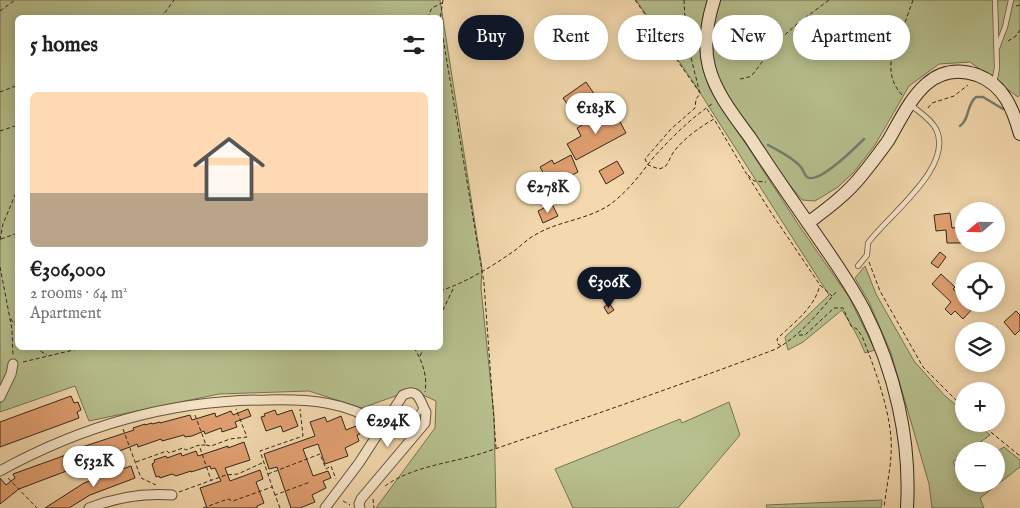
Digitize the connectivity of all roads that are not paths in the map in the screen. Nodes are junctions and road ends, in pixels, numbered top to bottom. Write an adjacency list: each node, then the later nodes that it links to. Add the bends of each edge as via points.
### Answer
1 (714, 0): 8 (main road, via 706,39 713,79)
2 (995, 0): 4 (lane)
3 (1011, 0): 4 (lane)
4 (996, 52): 5 (lane)
5 (994, 84): 6 (main road, via 961,72 940,76 927,83); 7 (main road, via 1008,101)
6 (909, 103): 8 (main road, via 888,140 862,175 835,203); 9 (lane, via 935,127 940,143 937,157 921,184 868,243 865,258)
7 (1020, 134)
8 (808, 222): 19 (main road, via 853,290 882,350 903,432)
9 (858, 266)
10 (14, 364): 11 (street)
11 (0, 397)
12 (422, 403): 13 (lane, via 420,412 415,416); 13 (street, via 413,392 403,394); 16 (street, via 426,412 425,423)
13 (383, 425): 14 (street, via 351,408 299,400 192,405 120,421 74,436); 18 (street)
14 (0, 471)
15 (172, 495): 17 (street, via 132,495)
16 (357, 506)
17 (89, 508)
18 (325, 508)
19 (907, 508)

